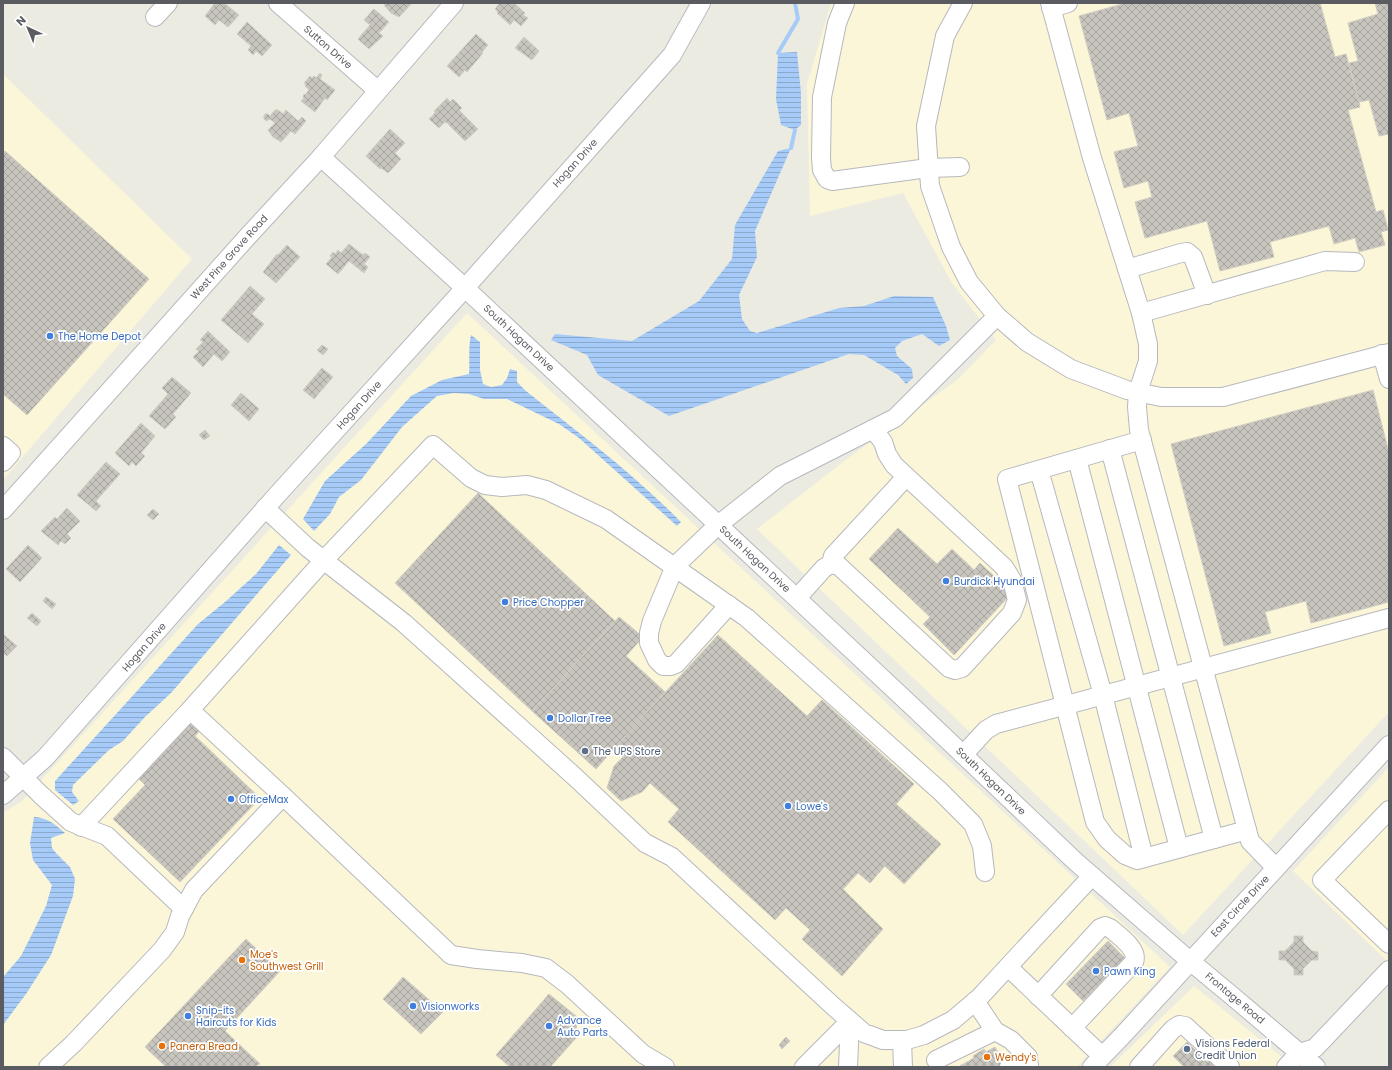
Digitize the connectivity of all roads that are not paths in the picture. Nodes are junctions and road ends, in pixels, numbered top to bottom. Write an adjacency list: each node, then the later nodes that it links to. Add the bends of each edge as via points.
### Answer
1 (168, 3): 8 (street)
2 (278, 3): 9 (street, Sutton Drive)
3 (454, 3): 9 (street, West Pine Grove Road)
4 (701, 3): 15 (street, Hogan Drive, via 672,54)
5 (845, 3): 11 (street, via 837,23 822,97 822,170 827,179 832,181)
6 (963, 3): 11 (street, via 945,36 926,126)
7 (1056, 4): 14 (street, via 1092,158)
8 (155, 17)
9 (377, 90): 10 (street, West Pine Grove Road)
10 (321, 157): 15 (street, South Hogan Drive); 31 (street, West Pine Grove Road, via 248,235)
11 (928, 168): 12 (street); 18 (street, via 930,186 951,247 969,282)
12 (960, 168)
13 (1355, 262): 16 (street, via 1325,261)
14 (1127, 269): 16 (street, via 1187,252 1194,257); 17 (street)
15 (465, 288): 30 (street, Hogan Drive); 32 (street, South Hogan Drive)
16 (1207, 295): 17 (street)
17 (1141, 313): 21 (street, via 1148,344 1148,362)
18 (997, 316): 21 (street, via 1027,342 1071,369); 22 (street, via 895,418)
19 (1386, 354): 20 (street); 21 (street, via 1223,397 1161,397)
20 (1388, 374)
21 (1138, 392): 23 (street, via 1137,407)
22 (873, 429): 29 (street, via 883,442 894,465); 32 (street, via 780,476)
23 (1142, 440): 25 (street); 39 (street)
24 (3, 446): 27 (street, via 11,453)
25 (1110, 449): 26 (street); 40 (street)
26 (1077, 459): 28 (street); 41 (street)
27 (3, 462)
28 (1038, 470): 42 (street); 43 (street, via 1007,479)
29 (906, 476): 34 (street, via 833,556); 34 (street, via 1004,567 1012,580 1017,600 1012,613 962,668 955,670 949,668 839,566)
30 (265, 508): 33 (street); 48 (street, Hogan Drive, via 46,758)
31 (3, 510)
32 (718, 524): 35 (street); 36 (street, South Hogan Drive)
33 (324, 560): 35 (street, via 433,445 471,478 502,487 527,485 546,490 606,519); 44 (street); 67 (street, via 412,630 645,843 672,857)
34 (831, 564): 36 (street, via 824,568)
35 (675, 566): 37 (street); 37 (street, via 649,633 653,653 663,666 676,664)
36 (797, 598): 46 (street, South Hogan Drive)
37 (730, 605): 58 (street, via 934,786 973,824 982,846)
38 (1389, 618): 39 (street)
39 (1203, 668): 40 (street); 53 (street)
40 (1171, 676): 41 (street); 54 (street)
41 (1137, 686): 42 (street); 55 (street)
42 (1103, 695): 43 (street); 56 (street)
43 (1064, 705): 46 (street, via 996,724 986,730); 56 (street, via 1095,822 1125,856 1137,860)
44 (190, 710): 50 (street); 52 (street)
45 (1389, 745): 57 (street, East Circle Drive)
46 (963, 755): 59 (street, South Hogan Drive)
47 (3, 757): 48 (street)
48 (23, 778): 49 (street, Hogan Drive); 52 (street, via 71,822)
49 (3, 795)
50 (282, 796): 60 (street, via 194,890); 78 (street, via 451,955 546,968 643,1054)
51 (1389, 810): 61 (street, via 1322,880)
52 (81, 827): 60 (street, via 107,836)
53 (1247, 830): 54 (street); 57 (street, via 1250,841)
54 (1214, 839): 55 (street)
55 (1180, 848): 56 (street)
56 (1144, 858)
57 (1276, 868): 62 (street, East Circle Drive)
58 (985, 872)
59 (1092, 876): 62 (street, South Hogan Drive); 63 (street)
60 (184, 909): 77 (street, via 175,932 162,950)
61 (1389, 944)
62 (1190, 961): 72 (street, Frontage Road); 74 (street, East Circle Drive)
63 (1008, 967): 65 (street); 66 (street)
64 (1389, 970): 72 (street, via 1315,1048)
65 (1038, 996): 68 (street); 68 (street, via 1100,928 1110,928 1134,951 1136,958)
66 (975, 1001): 69 (street); 70 (street, via 953,1020)
67 (850, 1021): 71 (street, via 864,1033 883,1040); 79 (street); 80 (street)
68 (1072, 1028): 74 (street)
69 (988, 1034): 73 (street, via 1011,1040); 76 (street)
70 (924, 1035): 71 (street); 76 (street)
71 (902, 1040): 75 (street)
72 (1299, 1053): 84 (street); 85 (street, Frontage Road)
73 (1027, 1062): 81 (street)
74 (1097, 1062)
75 (898, 1065)
76 (938, 1065)
77 (48, 1067)
78 (665, 1067)
79 (804, 1067)
80 (848, 1067)
81 (1009, 1067)
82 (1140, 1067): 83 (street, via 1179,1025 1185,1026)
83 (1230, 1067)
84 (1286, 1067)
85 (1316, 1067)

